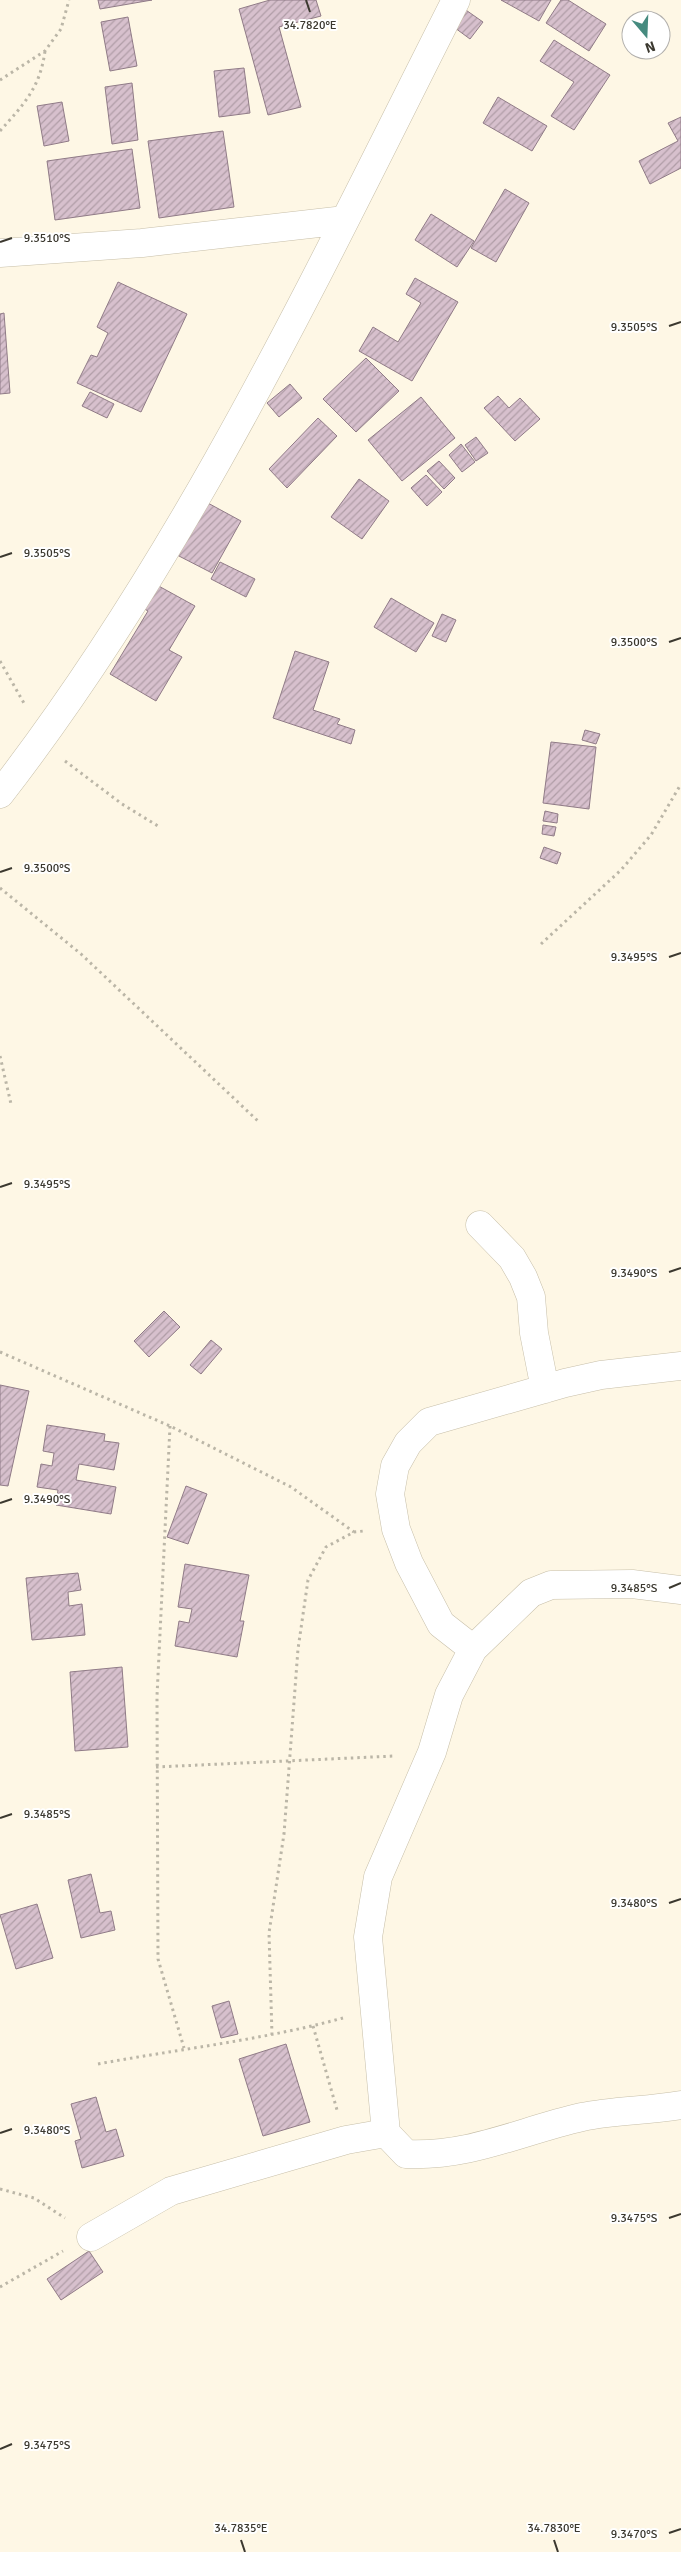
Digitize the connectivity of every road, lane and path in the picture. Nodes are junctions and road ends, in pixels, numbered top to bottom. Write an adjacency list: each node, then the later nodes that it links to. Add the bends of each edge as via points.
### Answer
1 (69, 0): 3 (path, via 61,29)
2 (456, 0): 6 (street)
3 (45, 51): 4 (path); 5 (path, via 36,87)
4 (0, 80)
5 (0, 131)
6 (345, 220): 7 (street, via 142,243); 9 (street, via 286,336 175,538)
7 (0, 253)
8 (0, 661): 9 (path)
9 (44, 737): 11 (street); 12 (path, via 72,767)
10 (681, 784): 14 (path, via 651,835 621,870)
11 (0, 794)
12 (158, 826)
13 (0, 888): 17 (path, via 81,954)
14 (541, 944)
15 (0, 1056): 16 (path)
16 (11, 1104)
17 (259, 1122)
18 (480, 1225): 21 (street, via 512,1258 531,1297)
19 (0, 1352): 22 (path)
20 (681, 1366): 21 (street, via 601,1375)
21 (545, 1389): 23 (street, via 429,1422 408,1444 395,1466 390,1494)
22 (170, 1426): 24 (path, via 291,1487); 29 (path)
23 (396, 1529): 24 (path); 26 (street, via 408,1562 442,1624)
24 (354, 1532): 28 (path, via 326,1547 308,1580 298,1649)
25 (681, 1590): 26 (street, via 632,1584 551,1585 531,1593)
26 (473, 1650): 27 (street, via 449,1695)
27 (432, 1752): 28 (path); 30 (street, via 378,1877 371,1906 368,1937)
28 (289, 1761): 29 (path); 32 (path, via 284,1834 269,1933)
29 (156, 1767): 33 (path, via 158,1959)
30 (376, 2008): 31 (path); 36 (street)
31 (313, 2026): 32 (path); 37 (path)
32 (272, 2035): 33 (path)
33 (184, 2048): 34 (path)
34 (98, 2064)
35 (681, 2104): 36 (street, via 584,2116 465,2151 434,2155 406,2154)
36 (386, 2133): 37 (street)
37 (346, 2140): 39 (street, via 172,2191)
38 (0, 2189): 39 (path, via 34,2198)
39 (91, 2237): 40 (path)
40 (0, 2287)

